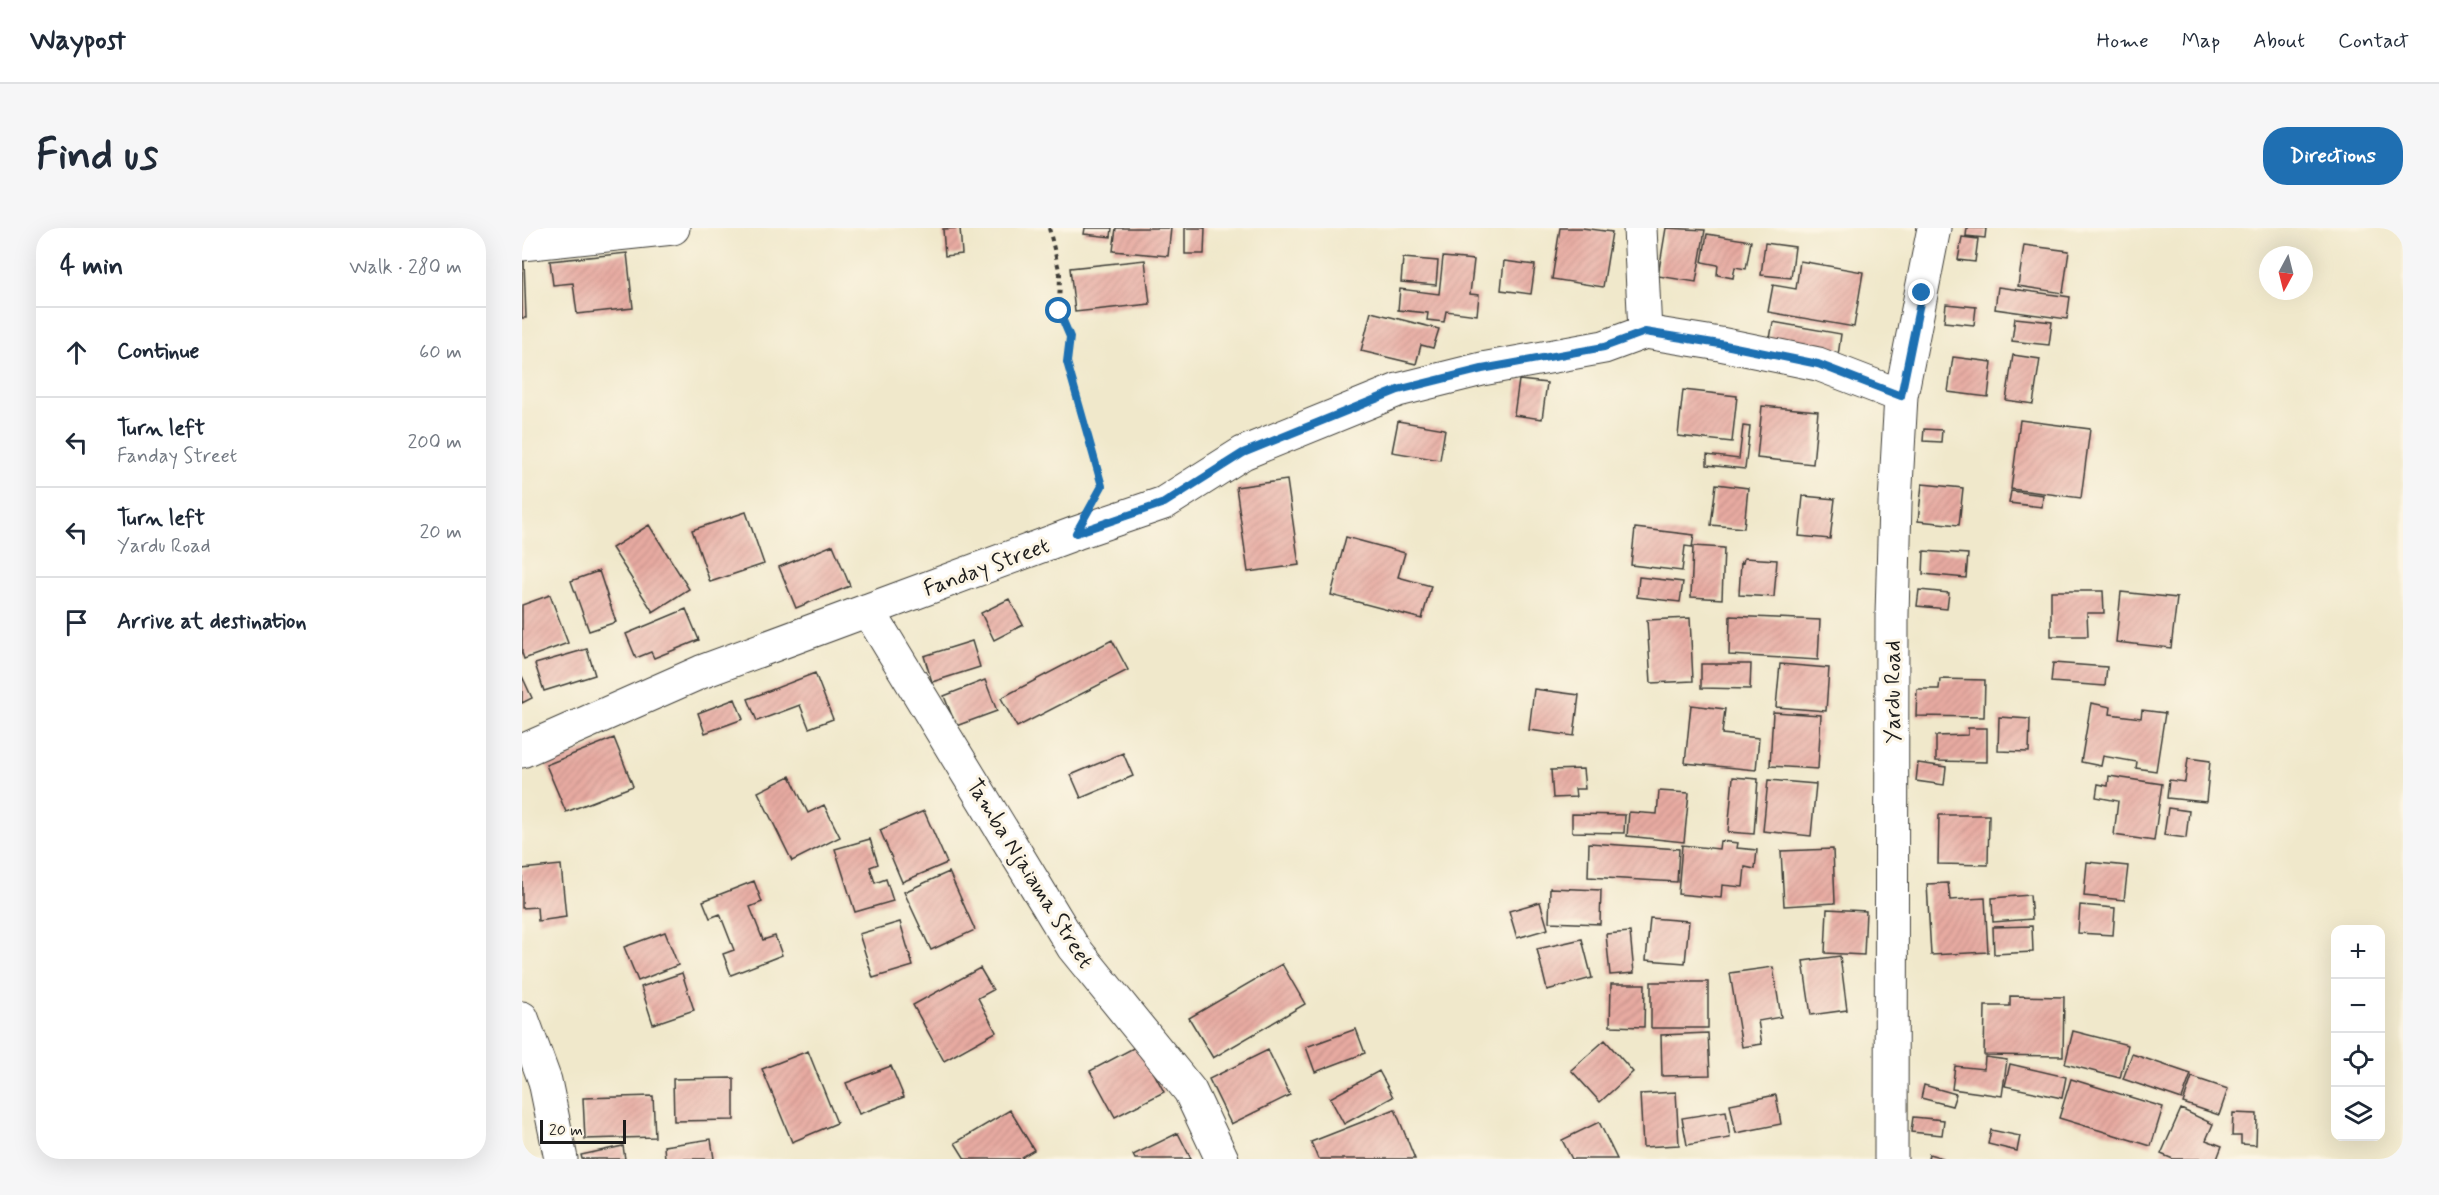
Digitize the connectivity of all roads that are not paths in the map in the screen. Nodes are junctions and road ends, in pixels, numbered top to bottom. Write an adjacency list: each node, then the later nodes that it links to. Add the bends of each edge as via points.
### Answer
1 (673, 228): 4 (street)
2 (1640, 228): 5 (street)
3 (1934, 228): 6 (street, Yardu Road)
4 (522, 244)
5 (1645, 332): 6 (street, Fanday Street, via 1818,364); 7 (street, Fanday Street, via 1604,347 1482,369 1398,390 1243,453 1164,503)
6 (1901, 396): 12 (street, Yardu Road, via 1892,615)
7 (868, 610): 8 (street, Fanday Street, via 701,672); 11 (street, Tamba Njaiama Street, via 1073,947 1190,1091)
8 (522, 752)
9 (522, 1018): 10 (street, via 545,1081)
10 (561, 1159)
11 (1222, 1159)
12 (1891, 1159)

